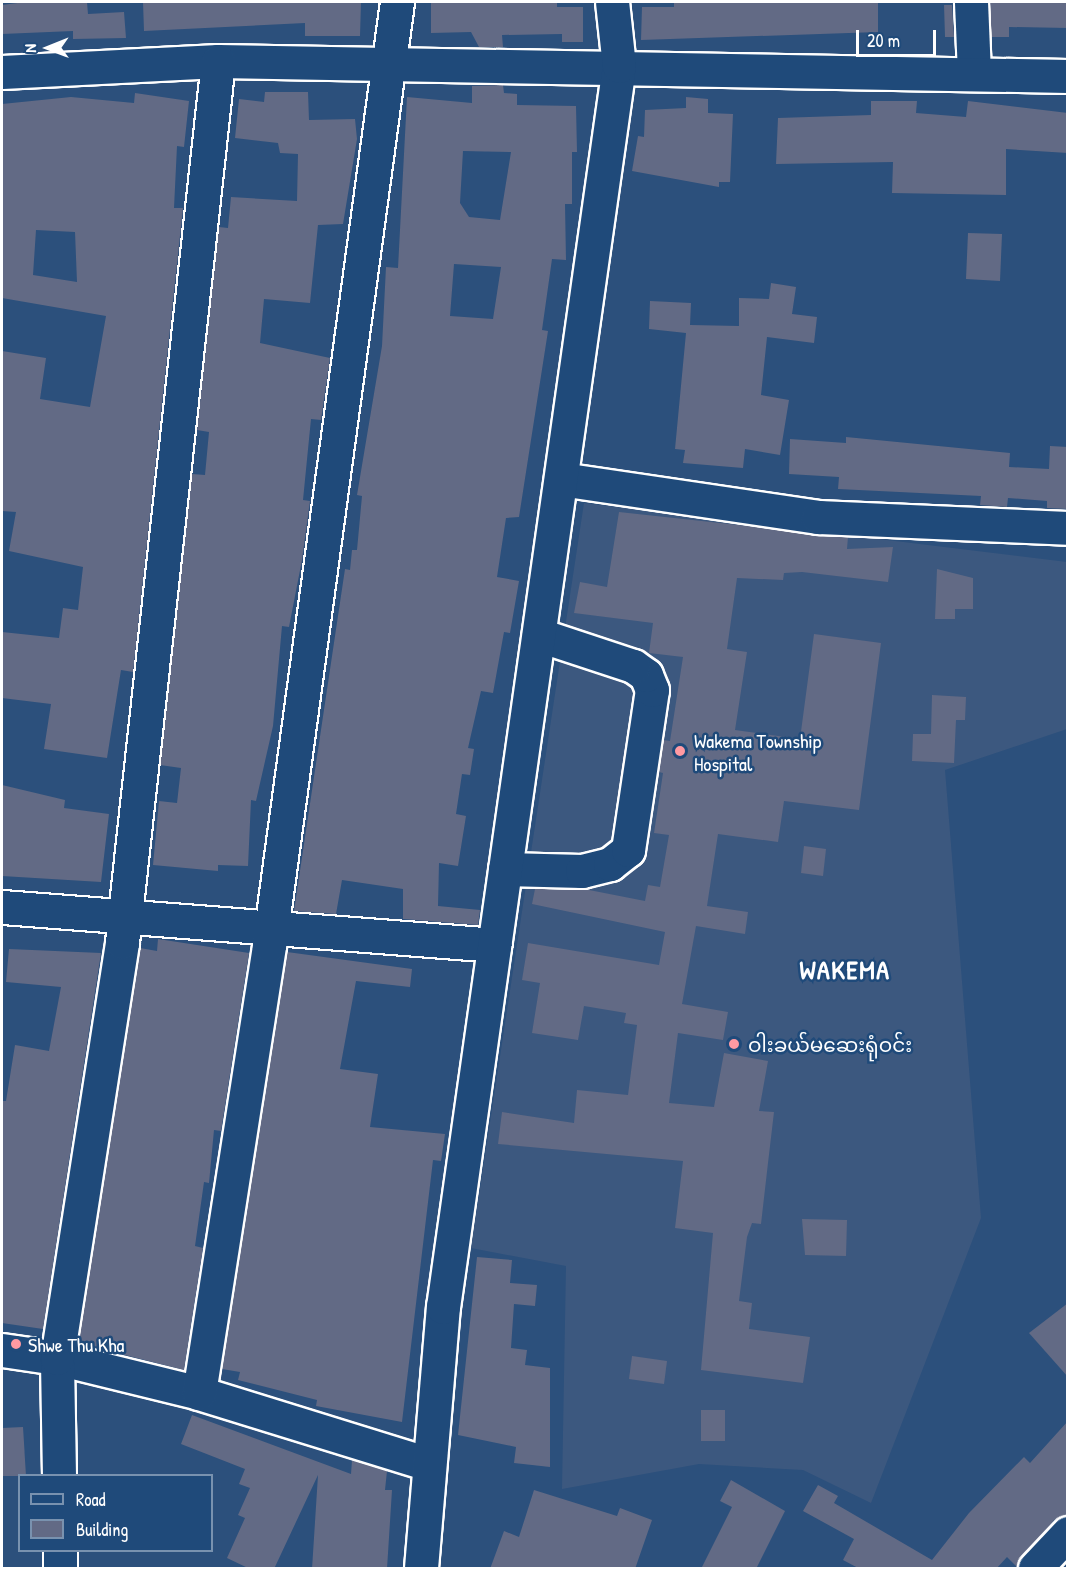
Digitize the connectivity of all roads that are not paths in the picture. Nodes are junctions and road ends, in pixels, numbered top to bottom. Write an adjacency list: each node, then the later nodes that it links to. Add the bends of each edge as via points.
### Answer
1 (397, 2): 5 (street)
2 (612, 2): 6 (street)
3 (971, 2): 8 (street)
4 (218, 61): 5 (street); 7 (street); 15 (street)
5 (393, 63): 6 (street); 16 (street)
6 (619, 66): 8 (street); 10 (street)
7 (2, 72)
8 (974, 74): 9 (street)
9 (1068, 76)
10 (561, 479): 11 (street, via 818,517); 12 (street)
11 (1068, 528)
12 (539, 635): 13 (street); 13 (street, via 633,666 646,675 652,690 628,850 610,864 582,871)
13 (505, 869): 17 (street)
14 (2, 907): 15 (street)
15 (125, 915): 16 (street); 19 (street)
16 (272, 925): 17 (street); 20 (street)
17 (495, 945): 21 (street, via 443,1307)
18 (2, 1350): 19 (street)
19 (57, 1358): 20 (street); 22 (street)
20 (199, 1393): 21 (street)
21 (428, 1464): 26 (street)
22 (58, 1474)
23 (1068, 1533): 27 (street)
24 (60, 1552): 25 (street)
25 (60, 1569)
26 (421, 1569)
27 (1035, 1569)

